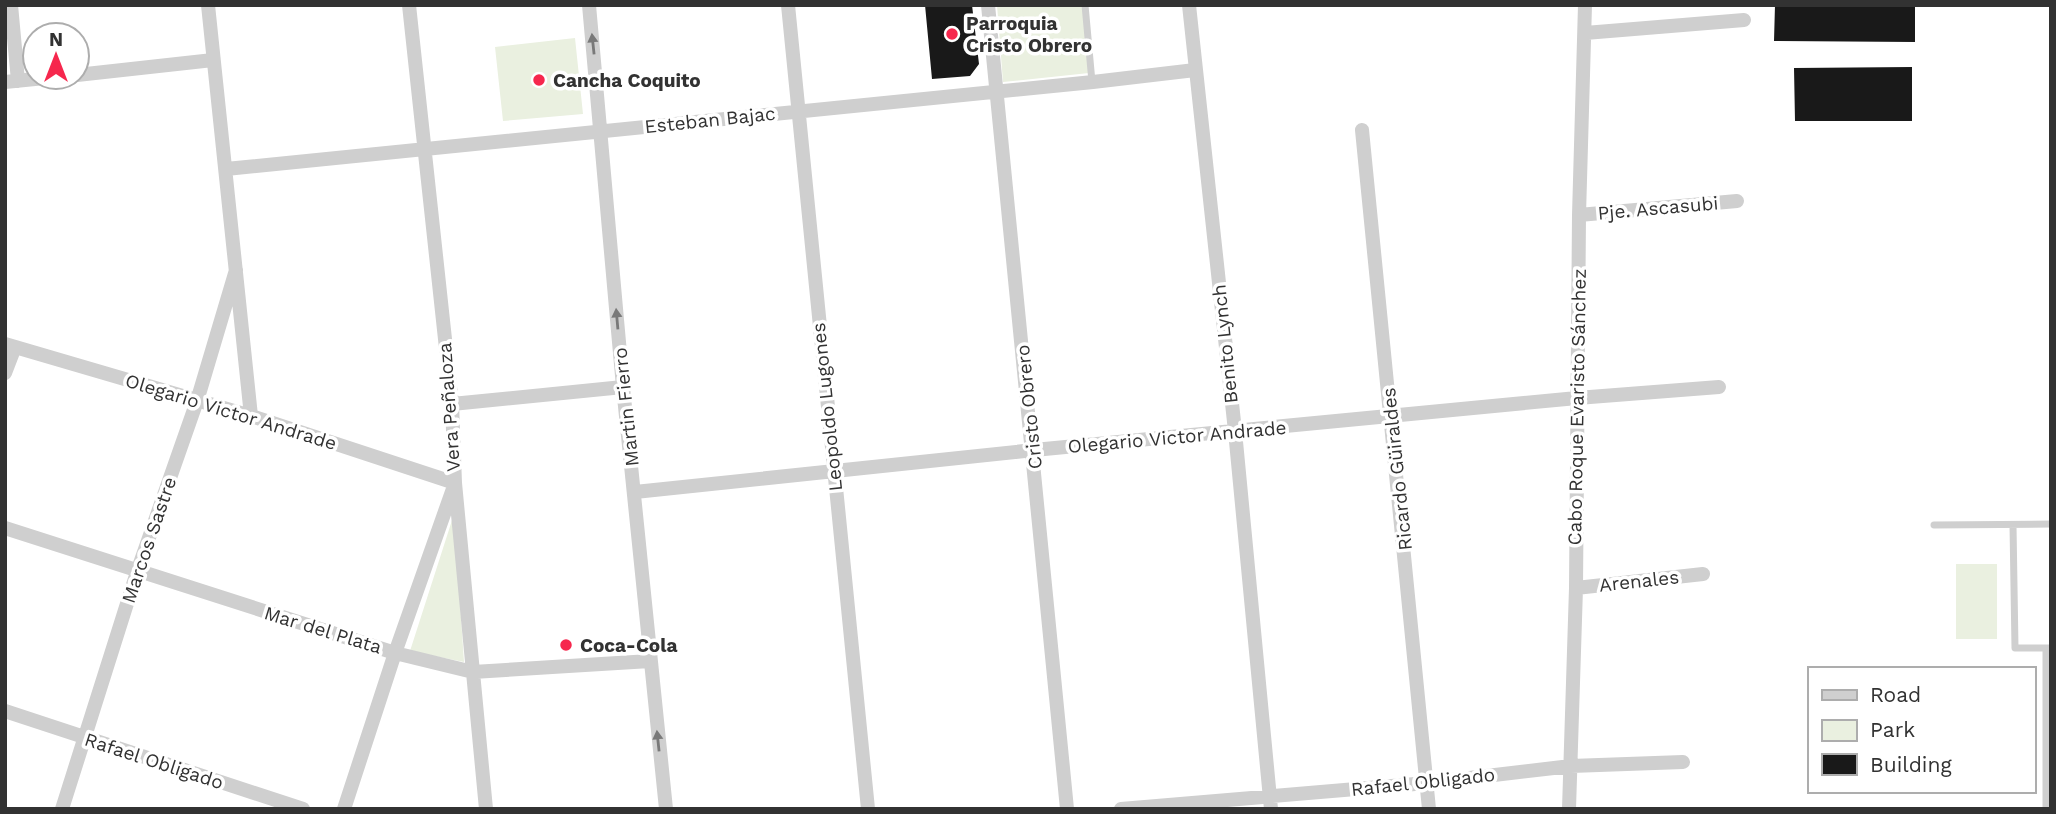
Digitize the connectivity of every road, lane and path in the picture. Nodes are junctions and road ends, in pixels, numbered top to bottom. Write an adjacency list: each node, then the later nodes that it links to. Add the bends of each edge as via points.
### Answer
1 (11, 5): 15 (street)
2 (208, 5): 12 (street, Marcos Sastre)
3 (409, 5): 21 (street, Vera Peñaloza)
4 (589, 5): 20 (street, Martin Fierro, one-way to 4)
5 (788, 5): 18 (street, Leopoldo Lugones)
6 (988, 5): 17 (street, Cristo Obrero)
7 (1085, 5): 16 (lane)
8 (1189, 5): 13 (street, Benito Lynch)
9 (1585, 5): 11 (street, Cabo Roque Evaristo Sánchez)
10 (1744, 20): 11 (street)
11 (1585, 33): 24 (street, Cabo Roque Evaristo Sánchez)
12 (213, 60): 14 (street); 22 (street, Marcos Sastre)
13 (1195, 69): 16 (street, Esteban Bajac); 35 (street, Benito Lynch)
14 (91, 73)
15 (12, 82)
16 (1093, 82): 17 (street, Esteban Bajac)
17 (996, 90): 18 (street, Esteban Bajac); 36 (street, Cristo Obrero)
18 (797, 111): 20 (street, Esteban Bajac); 37 (street, Leopoldo Lugones)
19 (1362, 130): 34 (street, Ricardo Güiraldes)
20 (602, 131): 21 (street, Esteban Bajac); 28 (street, Martin Fierro, one-way to 20)
21 (424, 150): 22 (street, Esteban Bajac); 32 (street, Vera Peñaloza)
22 (226, 169): 25 (street, Marcos Sastre)
23 (1737, 201): 24 (street, Pje. Ascasubi)
24 (1579, 215): 30 (street, Cabo Roque Evaristo Sánchez)
25 (236, 270): 31 (street, Marcos Sastre); 33 (street, Marcos Sastre)
26 (10, 346): 27 (street); 31 (street, Olegario Victor Andrade)
27 (5, 373)
28 (623, 387): 32 (street); 39 (street, Martin Fierro)
29 (1720, 387): 30 (street, Olegario Victor Andrade)
30 (1577, 397): 34 (street, Olegario Victor Andrade); 46 (street, Cabo Roque Evaristo Sánchez)
31 (197, 401): 33 (street, Olegario Victor Andrade); 44 (street, Marcos Sastre)
32 (452, 404): 38 (street, Vera Peñaloza)
33 (251, 416): 38 (street, Olegario Victor Andrade)
34 (1392, 416): 35 (street, Olegario Victor Andrade); 55 (street, Ricardo Güiraldes)
35 (1235, 431): 36 (street, Olegario Victor Andrade); 56 (street, Benito Lynch)
36 (1034, 450): 37 (street, Olegario Victor Andrade); 63 (street, Cristo Obrero)
37 (833, 472): 39 (street, Olegario Victor Andrade); 62 (street, Leopoldo Lugones)
38 (455, 483): 48 (street); 50 (street, Vera Peñaloza)
39 (635, 492): 49 (street, Martin Fierro)
40 (2051, 524): 42 (lane)
41 (1934, 525): 42 (lane)
42 (2012, 525): 47 (lane, via 2015,648)
43 (5, 528): 44 (street, Mar del Plata)
44 (137, 572): 48 (street, Mar del Plata); 52 (street, Marcos Sastre)
45 (1703, 574): 46 (street, Arenales)
46 (1576, 588): 54 (street, Cabo Roque Evaristo Sánchez)
47 (2048, 648): 67 (lane)
48 (395, 653): 50 (street, Mar del Plata); 59 (street)
49 (650, 661): 50 (street, Mar del Plata); 61 (street, Martin Fierro, one-way to 49)
50 (473, 672): 60 (street, Vera Peñaloza)
51 (5, 711): 52 (street, Rafael Obligado)
52 (83, 738): 57 (street, Marcos Sastre); 58 (street, Rafael Obligado)
53 (1683, 762): 54 (street, Rafael Obligado)
54 (1571, 766): 55 (street, Rafael Obligado); 66 (street, Cabo Roque Evaristo Sánchez)
55 (1427, 783): 56 (street, Rafael Obligado); 65 (street, Ricardo Güiraldes)
56 (1270, 803): 64 (street, Rafael Obligado)
57 (62, 809)
58 (303, 809)
59 (344, 809)
60 (486, 809)
61 (666, 809)
62 (868, 809)
63 (1067, 809)
64 (1121, 809)
65 (1429, 809)
66 (1569, 809)
67 (2046, 809)

